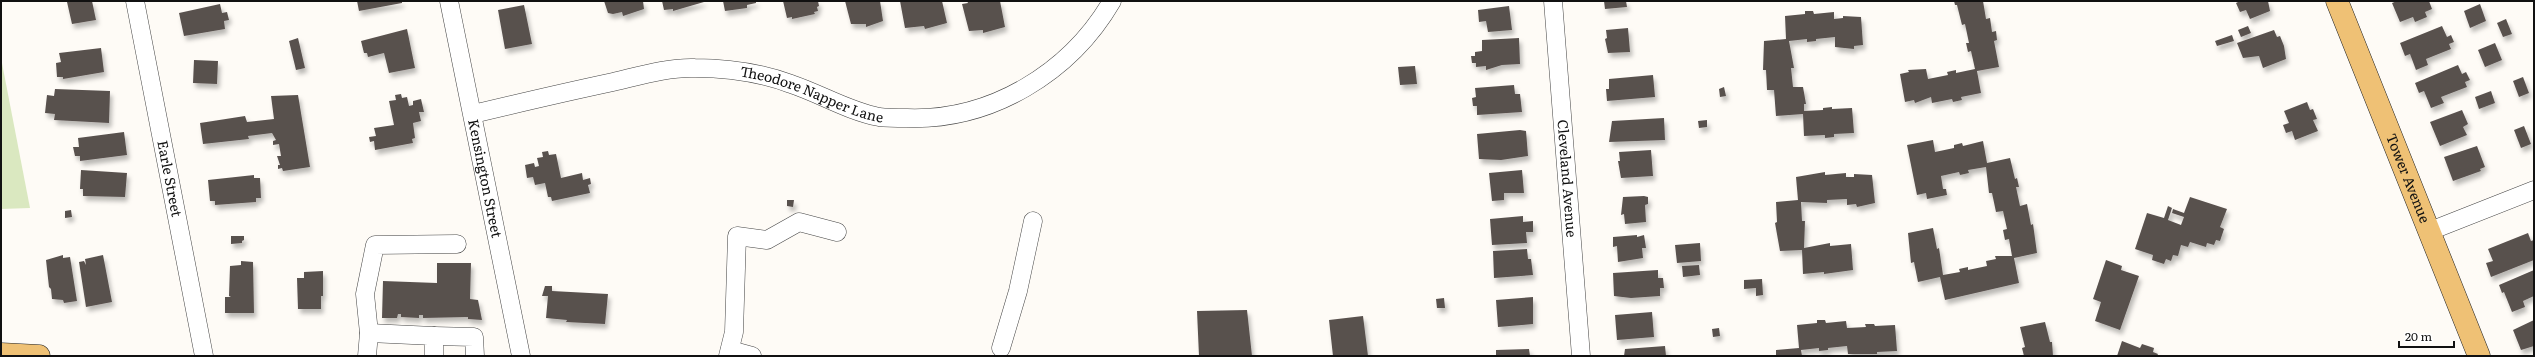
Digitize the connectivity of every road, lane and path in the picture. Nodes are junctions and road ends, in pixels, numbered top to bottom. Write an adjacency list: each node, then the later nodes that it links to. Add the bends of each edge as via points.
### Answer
1 (135, 1): 18 (street, Earle Street)
2 (449, 1): 6 (street, Kensington Street)
3 (1112, 1): 6 (street, Theodore Napper Lane, via 1094,28 1044,77 1012,96 984,108 934,119 880,117 852,110 792,84 764,76 733,70 693,68 641,76)
4 (1553, 1): 24 (street, Cleveland Avenue)
5 (2337, 1): 9 (main road, Tower Avenue)
6 (473, 114): 22 (street, Kensington Street)
7 (2534, 190): 9 (street)
8 (1033, 222): 14 (street, via 1018,291)
9 (2430, 231): 25 (main road, Tower Avenue)
10 (837, 232): 15 (street, via 799,222 767,240 736,236 734,332)
11 (457, 244): 12 (street, via 375,245 365,294)
12 (369, 333): 13 (street); 19 (street)
13 (434, 336): 20 (street); 21 (street, via 474,337)
14 (1001, 348)
15 (729, 353): 23 (street)
16 (1, 354): 17 (main road)
17 (39, 356)
18 (204, 356)
19 (367, 356)
20 (434, 356)
21 (475, 356)
22 (521, 356)
23 (752, 356)
24 (1581, 356)
25 (2479, 356)

